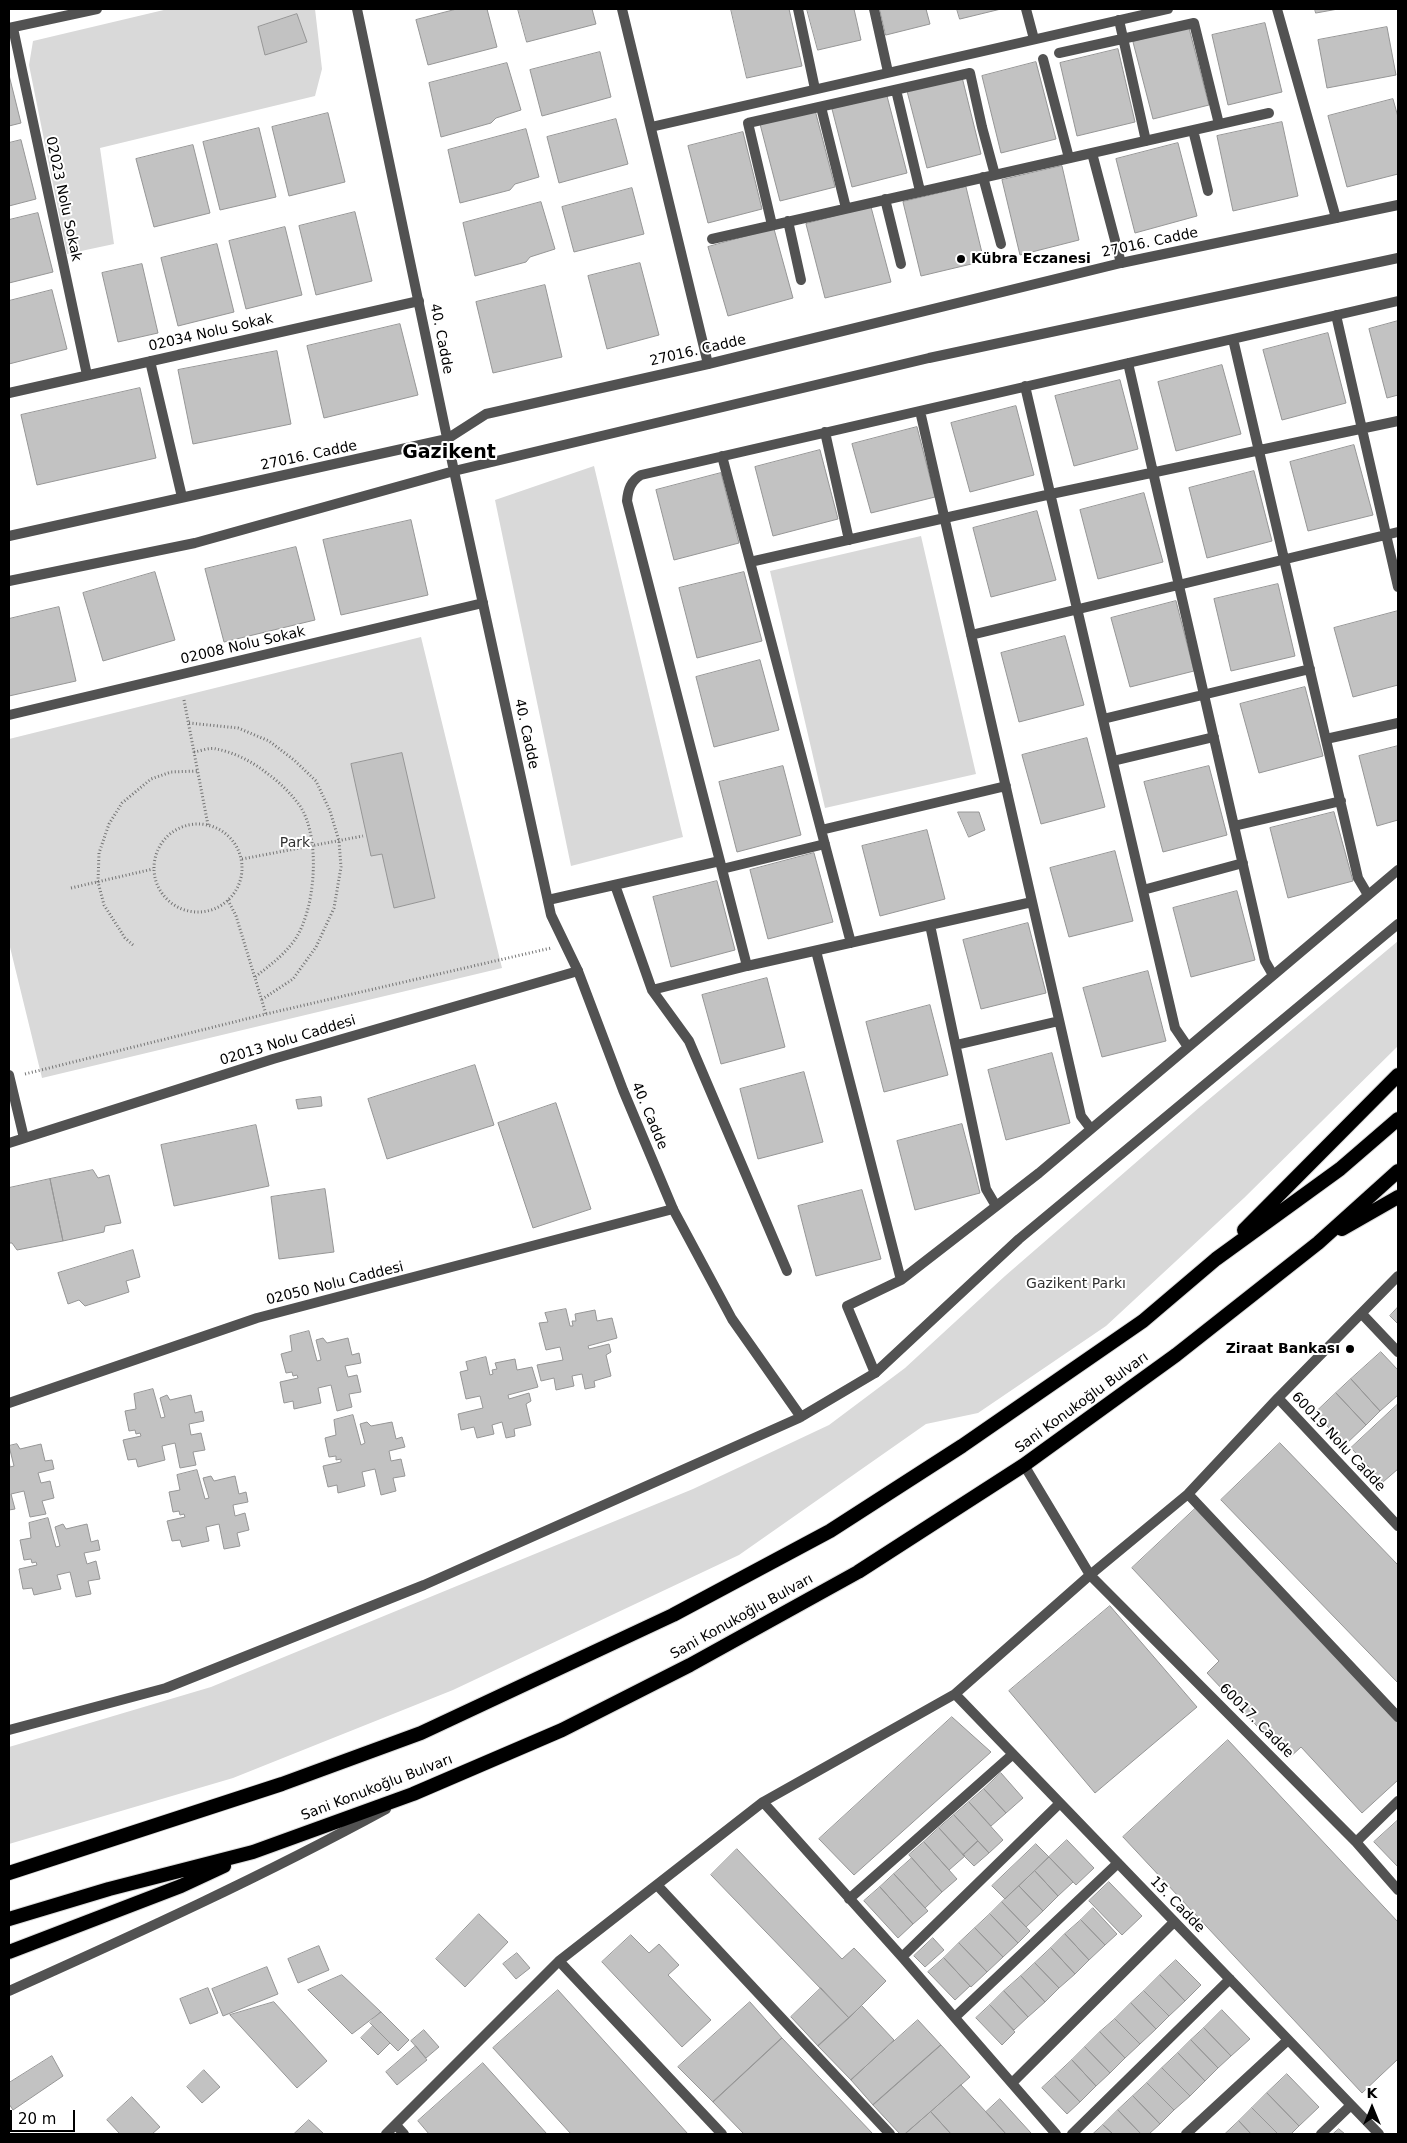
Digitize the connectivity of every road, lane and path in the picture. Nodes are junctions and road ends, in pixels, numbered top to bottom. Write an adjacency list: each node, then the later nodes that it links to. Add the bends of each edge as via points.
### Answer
1 (97, 9): 10 (street)
2 (357, 9): 42 (street, 40. Cadde)
3 (622, 9): 21 (street)
4 (798, 9): 16 (street)
5 (874, 9): 15 (street)
6 (1026, 9): 11 (street)
7 (1168, 9): 9 (street)
8 (1277, 9): 33 (street)
9 (1119, 20): 11 (street); 12 (street)
10 (11, 28): 49 (street, 02023 Nolu Sokak)
11 (1034, 39): 15 (street)
12 (1123, 39): 13 (street); 20 (street, via 1194,23); 23 (street)
13 (1059, 53)
14 (1043, 59): 25 (street)
15 (888, 72): 16 (street)
16 (815, 89): 21 (street)
17 (896, 90): 18 (street); 26 (street, via 970,73); 28 (street)
18 (821, 107): 32 (street); 35 (street, via 748,123)
19 (1269, 113): 20 (street)
20 (1220, 124): 22 (street)
21 (651, 127): 48 (street)
22 (1193, 130): 23 (street); 29 (street)
23 (1146, 141): 24 (street)
24 (1092, 153): 25 (street); 39 (street)
25 (1070, 158): 26 (street)
26 (995, 175): 27 (street)
27 (983, 177): 28 (street); 37 (street)
28 (920, 191): 30 (street)
29 (1208, 191)
30 (885, 199): 32 (street); 40 (street)
31 (1398, 205): 33 (street, 27016. Cadde)
32 (846, 208): 34 (street)
33 (1336, 218): 39 (street, 27016. Cadde)
34 (788, 221): 35 (street); 41 (street)
35 (772, 224): 36 (street)
36 (712, 239)
37 (1002, 244)
38 (1398, 258): 59 (street, via 929,358)
39 (1121, 263): 48 (street, 27016. Cadde)
40 (901, 264)
41 (801, 280)
42 (419, 301): 46 (street, 02034 Nolu Sokak); 56 (street, 40. Cadde)
43 (1398, 301): 44 (street)
44 (1336, 315): 45 (street); 54 (street)
45 (1233, 339): 47 (street); 57 (street)
46 (150, 361): 49 (street, 02034 Nolu Sokak); 62 (street)
47 (1128, 363): 50 (street); 60 (street)
48 (708, 364): 56 (street, 27016. Cadde, via 486,414)
49 (87, 375): 51 (street, 02034 Nolu Sokak)
50 (1026, 386): 52 (street); 61 (street)
51 (9, 393)
52 (920, 411): 55 (street); 63 (street)
53 (1398, 422): 54 (street)
54 (1362, 429): 57 (street); 65 (street)
55 (825, 432): 58 (street); 67 (street)
56 (447, 439): 59 (street, 40. Cadde); 62 (street, 27016. Cadde)
57 (1259, 450): 60 (street); 68 (street)
58 (722, 456): 69 (street); 99 (street, via 641,475 631,484 627,501)
59 (454, 471): 70 (street, via 195,542); 73 (street, 40. Cadde)
60 (1153, 472): 61 (street); 71 (street)
61 (1051, 494): 63 (street); 74 (street)
62 (182, 497): 66 (street, 27016. Cadde)
63 (945, 518): 67 (street); 75 (street)
64 (1398, 532): 65 (street)
65 (1386, 535): 68 (street); 72 (street)
66 (9, 536)
67 (849, 540): 69 (street)
68 (1285, 560): 71 (street); 76 (street)
69 (750, 562): 92 (street)
70 (9, 581)
71 (1179, 585): 74 (street); 77 (street)
72 (1398, 587)
73 (483, 603): 79 (street, 02008 Nolu Sokak); 108 (street, 40. Cadde)
74 (1078, 609): 75 (street); 80 (street)
75 (971, 635): 88 (street)
76 (1310, 669): 77 (street); 84 (street)
77 (1204, 695): 80 (street); 83 (street)
78 (184, 700): 81 (path)
79 (9, 715)
80 (1103, 719): 86 (street)
81 (189, 723): 85 (path); 94 (path, via 238,728 282,750 316,781)
82 (1398, 723): 84 (street)
83 (1214, 737): 86 (street); 91 (street)
84 (1326, 739): 89 (street)
85 (194, 752): 87 (path); 96 (path, via 215,748 252,762 282,784 300,806)
86 (1113, 761): 105 (street)
87 (198, 771): 90 (path); 102 (path, via 171,772 151,778 122,803 109,824 99,853)
88 (1006, 786): 92 (street); 109 (street)
89 (1341, 801): 91 (street); 106 (street, via 1358,878)
90 (208, 825): 97 (path, via 227,834 237,846); 100 (path, via 200,823 172,832 156,854)
91 (1234, 826): 98 (street)
92 (821, 830): 95 (street)
93 (363, 836): 94 (path)
94 (339, 841): 96 (path); 121 (path, via 341,867 334,908 316,947 293,980)
95 (825, 844): 99 (street); 112 (street)
96 (313, 846): 97 (path); 119 (path, via 309,905 295,939 276,961)
97 (242, 860): 107 (path, via 238,888)
98 (1243, 864): 105 (street); 118 (street, via 1266,961)
99 (721, 865): 103 (street); 116 (street)
100 (154, 869): 102 (path); 107 (path, via 156,883 163,896 187,911 202,912)
101 (1398, 870): 106 (street)
102 (98, 882): 104 (path); 113 (path, via 104,905)
103 (615, 885): 108 (street); 120 (street)
104 (71, 888)
105 (1143, 890): 125 (street, via 1175,1028)
106 (1368, 895): 118 (street)
107 (228, 900): 119 (path)
108 (548, 900): 114 (street, 40. Cadde)
109 (1032, 902): 111 (street); 123 (street)
110 (1398, 924): 143 (street, via 1019,1239)
111 (930, 925): 112 (street); 124 (street)
112 (851, 943): 115 (street)
113 (133, 945)
114 (565, 945): 117 (street, 40. Cadde); 122 (path)
115 (816, 951): 116 (street); 140 (street)
116 (747, 966): 120 (street)
117 (578, 972): 130 (street, 02013 Nolu Caddesi, via 273,1059); 135 (street, 40. Cadde, via 623,1090)
118 (1273, 975): 125 (street)
119 (254, 976): 121 (path)
120 (652, 990): 138 (street, via 689,1041)
121 (262, 1000): 122 (path)
122 (266, 1014): 127 (path)
123 (1059, 1021): 124 (street); 129 (street, via 1081,1116)
124 (956, 1045): 134 (street, via 986,1189)
125 (1188, 1047): 129 (street)
126 (1398, 1075): 137 (highway)
127 (9, 1077): 130 (street)
128 (1398, 1119): 137 (highway, via 1340,1169)
129 (1091, 1129): 134 (street)
130 (24, 1138): 131 (street, 02013 Nolu Caddesi)
131 (9, 1143)
132 (1398, 1171): 136 (highway, Sani Konukoğlu Bulvarı)
133 (1398, 1197): 136 (highway)
134 (996, 1206): 140 (street)
135 (674, 1209): 145 (street, 02050 Nolu Caddesi, via 257,1318); 146 (street, 40. Cadde, via 732,1320)
136 (1318, 1243): 147 (highway, Sani Konukoğlu Bulvarı, via 1176,1354)
137 (1216, 1259): 162 (highway, via 1143,1321 962,1446 830,1530 673,1615 421,1733 282,1784)
138 (787, 1271)
139 (1398, 1276): 141 (street)
140 (901, 1280): 143 (street, via 847,1306)
141 (1362, 1314): 142 (street); 144 (street)
142 (1398, 1352)
143 (875, 1373): 146 (street)
144 (1278, 1398): 148 (street); 149 (street, 60019 Nolu Cadde)
145 (9, 1402)
146 (800, 1417): 153 (street, via 424,1585 166,1688)
147 (1024, 1466): 150 (street, 60017. Cadde); 155 (highway, Sani Konukoğlu Bulvarı, via 858,1572 690,1665 562,1730)
148 (1188, 1494): 150 (street); 152 (street)
149 (1398, 1526)
150 (1090, 1575): 151 (street); 159 (street, 60017. Cadde)
151 (954, 1694): 154 (street, 15. Cadde); 157 (street)
152 (1398, 1717)
153 (9, 1730)
154 (1013, 1754): 158 (street, 15. Cadde); 165 (street)
155 (414, 1794): 160 (highway, Sani Konukoğlu Bulvarı); 172 (street, via 303,1854 186,1911)
156 (1398, 1801): 159 (street)
157 (764, 1802): 163 (street); 165 (street)
158 (1060, 1803): 161 (street, 15. Cadde); 169 (street)
159 (1356, 1842): 164 (street, 60017. Cadde)
160 (252, 1852): 166 (highway, Sani Konukoğlu Bulvarı); 168 (highway, via 181,1886)
161 (1118, 1863): 167 (street, 15. Cadde); 173 (street)
162 (9, 1873)
163 (657, 1885): 170 (street); 181 (street)
164 (1398, 1890)
165 (849, 1899): 169 (street)
166 (9, 1919)
167 (1174, 1922): 171 (street, 15. Cadde); 175 (street)
168 (9, 1952)
169 (902, 1957): 173 (street)
170 (558, 1961): 177 (street); 180 (street)
171 (1230, 1979): 174 (street, 15. Cadde); 183 (street)
172 (9, 1991)
173 (954, 2017): 175 (street)
174 (1288, 2040): 176 (street, 15. Cadde); 184 (street)
175 (1012, 2083): 182 (street)
176 (1352, 2105): 185 (street); 186 (street, 15. Cadde)
177 (396, 2125): 178 (street); 179 (street)
178 (386, 2134)
179 (404, 2134)
180 (722, 2134)
181 (890, 2134)
182 (1056, 2134)
183 (1072, 2134)
184 (1186, 2134)
185 (1321, 2134)
186 (1379, 2134)

